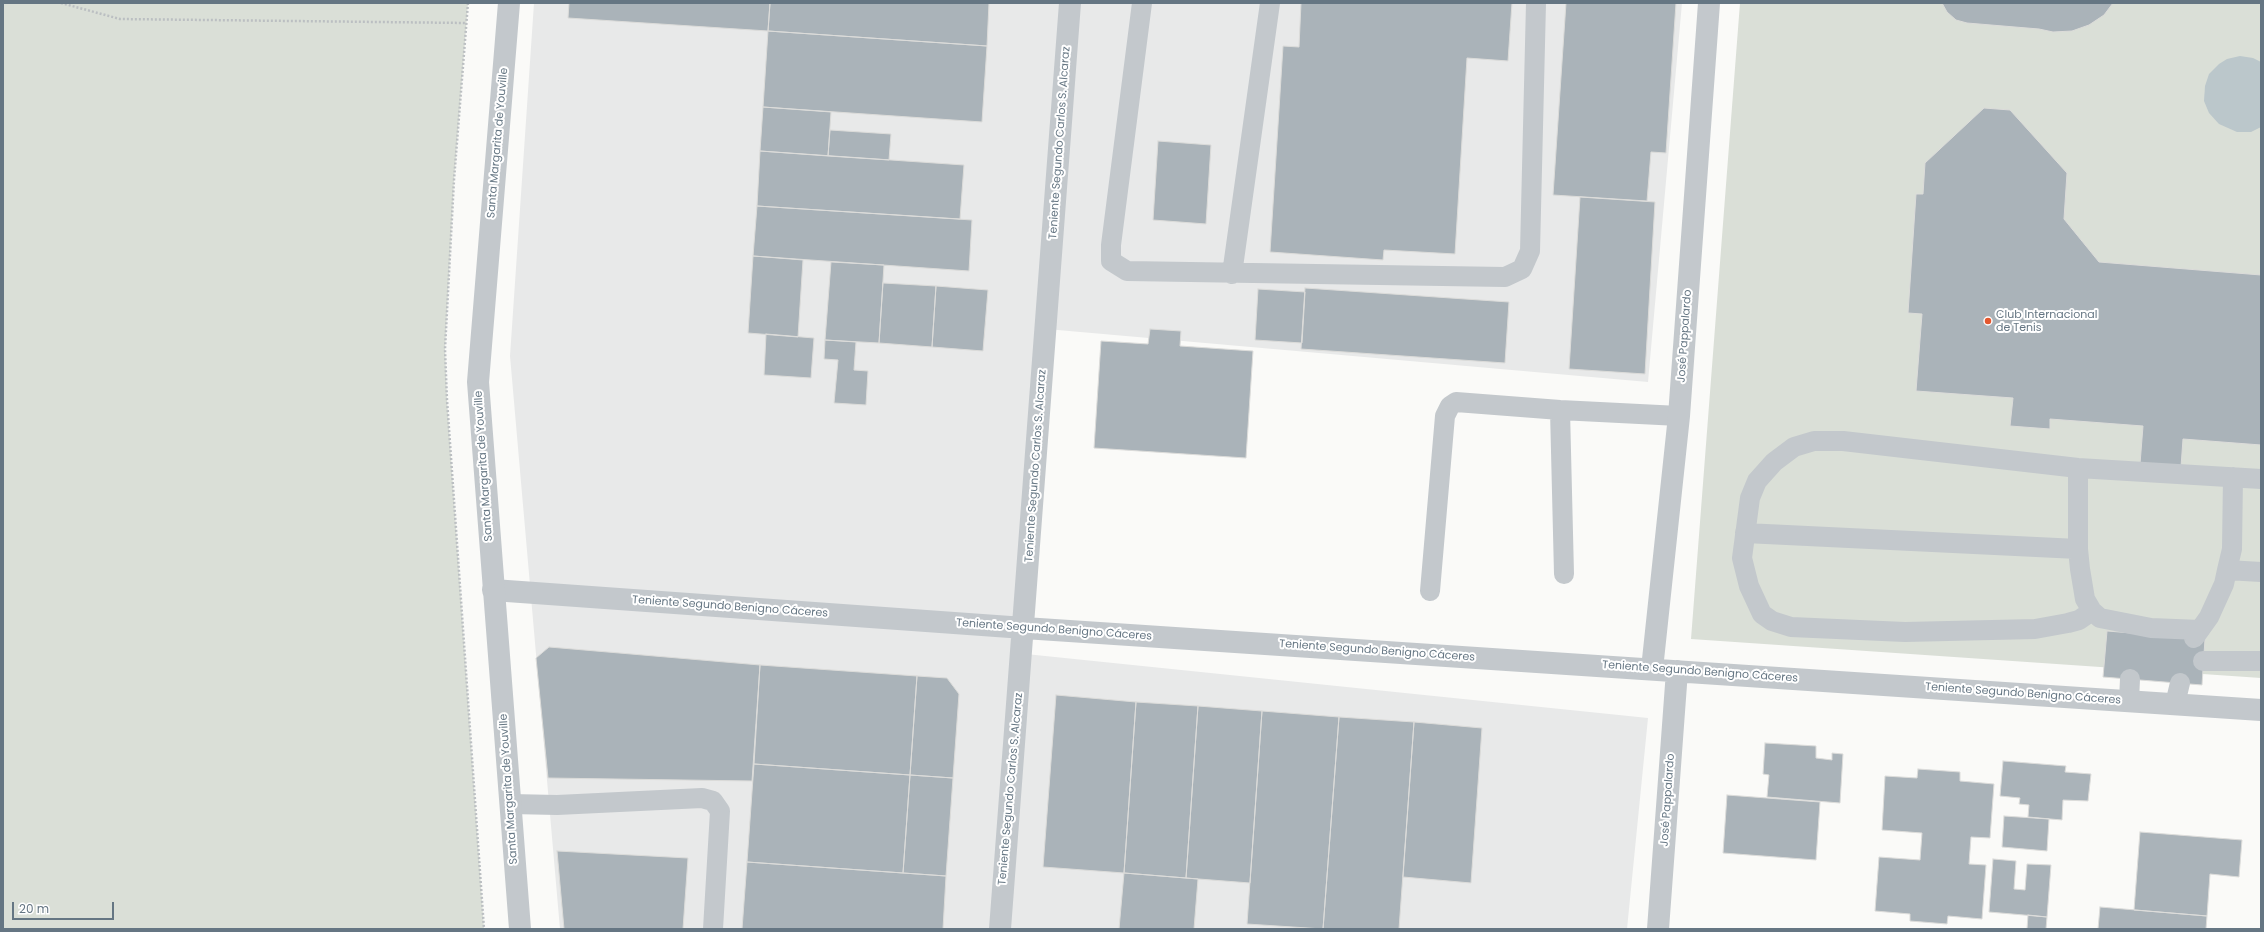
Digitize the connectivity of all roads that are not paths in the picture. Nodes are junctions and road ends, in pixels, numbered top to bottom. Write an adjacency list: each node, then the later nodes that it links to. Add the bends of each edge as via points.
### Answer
1 (509, 3): 18 (street, Santa Margarita de Youville, via 478,382)
2 (1070, 3): 21 (street, Teniente Segundo Carlos S. Alcaraz)
3 (1142, 3): 7 (lane, via 1111,261 1127,271)
4 (1270, 3): 7 (lane)
5 (1536, 3): 7 (lane, via 1530,250 1522,269 1505,277)
6 (1709, 3): 9 (street, José Pappalardo)
7 (1232, 274)
8 (1560, 410): 9 (lane); 17 (lane); 19 (lane, via 1469,402 1456,402 1450,406 1445,416)
9 (1679, 416): 24 (street, José Pappalardo)
10 (2078, 468): 11 (lane); 13 (lane, via 1843,441 1814,440 1794,447 1774,462 1757,481 1750,498); 14 (lane)
11 (2233, 477): 12 (lane); 15 (lane, via 2232,550)
12 (2261, 479)
13 (1745, 533): 14 (lane); 20 (lane, via 1742,558 1749,586 1762,614 1772,621 1791,627 1905,632 2035,629 2079,620)
14 (2078, 548): 20 (lane, via 2085,600)
15 (2227, 570): 16 (lane); 20 (lane, via 2224,584 2197,634 2152,628 2133,629 2100,618)
16 (2261, 572)
17 (1564, 574)
18 (493, 590): 21 (street, Teniente Segundo Benigno Cáceres); 31 (street, Santa Margarita de Youville)
19 (1430, 591)
20 (2092, 611)
21 (1024, 628): 24 (street, Teniente Segundo Benigno Cáceres); 34 (street, Teniente Segundo Carlos S. Alcaraz)
22 (2203, 661): 23 (lane)
23 (2261, 661)
24 (1652, 669): 25 (street, Teniente Segundo Benigno Cáceres)
25 (1677, 671): 28 (street, Teniente Segundo Benigno Cáceres); 35 (street, José Pappalardo)
26 (2130, 679): 28 (lane)
27 (2180, 683): 29 (lane)
28 (2129, 701): 29 (street, Teniente Segundo Benigno Cáceres)
29 (2175, 704): 30 (street, Teniente Segundo Benigno Cáceres)
30 (2261, 710)
31 (511, 804): 32 (street, Santa Margarita de Youville); 33 (lane, via 557,805 702,798 713,801 720,811)
32 (520, 929)
33 (713, 929)
34 (1000, 929)
35 (1658, 929)

